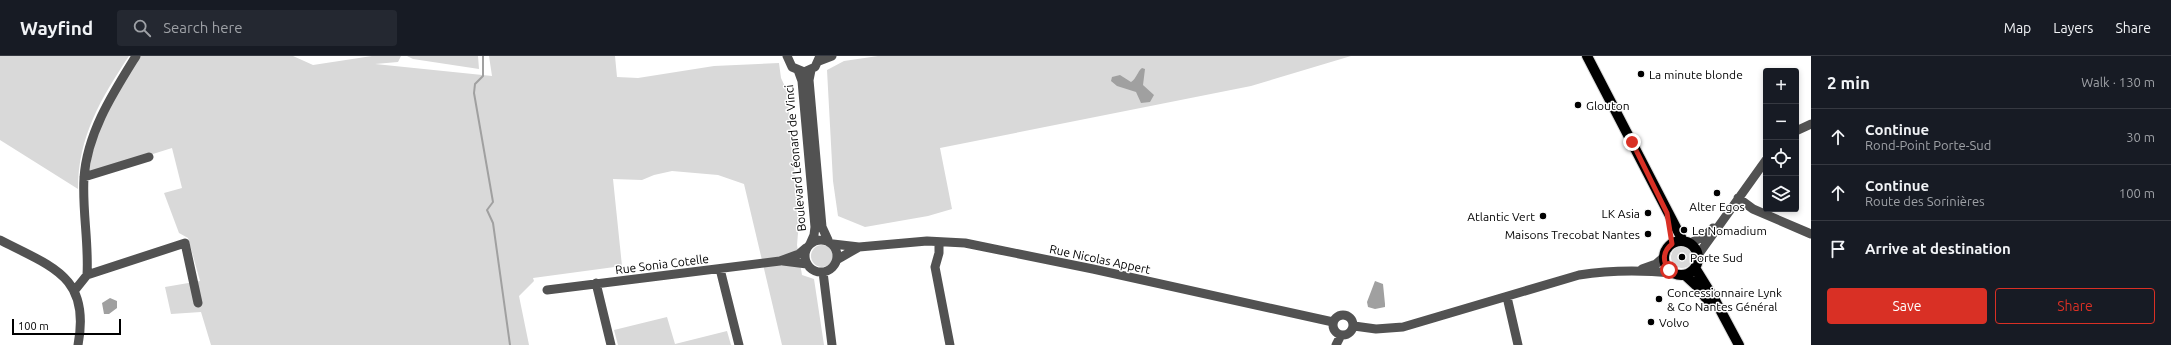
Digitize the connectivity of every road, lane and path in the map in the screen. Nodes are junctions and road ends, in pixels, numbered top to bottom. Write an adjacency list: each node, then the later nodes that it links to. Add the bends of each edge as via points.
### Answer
1 (136, 56): 12 (street, via 101,116 88,153)
2 (787, 56): 6 (street, via 792,67)
3 (832, 56): 5 (street)
4 (1588, 56): 14 (main road)
5 (820, 58): 7 (street)
6 (798, 70): 7 (street); 22 (street, Boulevard Léonard de Vinci, via 802,81 815,227)
7 (811, 70): 18 (street, Boulevard Léonard de Vinci, via 822,227)
8 (1811, 124): 9 (street)
9 (1799, 130)
10 (149, 157): 12 (street)
11 (1763, 164): 13 (street)
12 (84, 177): 34 (street)
13 (1738, 198): 15 (street); 16 (street, via 1753,209)
14 (1667, 213): 20 (main road); 21 (main road)
15 (1726, 216): 20 (street, via 1705,236); 24 (street)
16 (1811, 234)
17 (0, 240): 37 (street, via 51,267)
18 (830, 242): 22 (street, via 818,239); 23 (street); 26 (street, via 836,248)
19 (939, 242): 23 (street, Rue Nicolas Appert); 41 (street, Rue Nicolas Appert, via 965,243 1086,267); 48 (street, via 935,267)
20 (1687, 242): 21 (main road); 24 (main road)
21 (1672, 244): 25 (main road, via 1666,249)
22 (808, 246): 27 (street, via 799,254); 28 (street, via 805,259)
23 (859, 247): 26 (street)
24 (1698, 255): 29 (main road)
25 (1664, 257): 31 (street, via 1656,264); 33 (main road, via 1666,266)
26 (838, 259): 32 (street, via 832,268)
27 (780, 261): 28 (street); 30 (street, Rue Sonia Cotelle)
28 (807, 264): 32 (street, via 817,272)
29 (1695, 268): 35 (main road); 52 (main road)
30 (720, 269): 36 (street, Rue Sonia Cotelle); 46 (street)
31 (1637, 270): 33 (street); 39 (street, via 1579,275)
32 (823, 272): 47 (street)
33 (1673, 273): 35 (main road)
34 (87, 275): 37 (street); 40 (street, via 185,243)
35 (1685, 275): 51 (main road, via 1704,294)
36 (596, 283): 38 (street, Rue Sonia Cotelle); 45 (street)
37 (75, 290): 44 (street, via 81,313)
38 (547, 290)
39 (1507, 297): 42 (street, via 1403,326 1376,329); 50 (street)
40 (198, 303)
41 (1333, 322): 42 (street, via 1337,316 1347,315 1352,319); 43 (street, via 1336,332)
42 (1354, 326): 43 (street, via 1350,333)
43 (1341, 335): 49 (street)
44 (78, 345)
45 (611, 345)
46 (738, 345)
47 (832, 345)
48 (950, 345)
49 (1336, 345)
50 (1518, 345)
51 (1731, 345)
52 (1739, 345)

